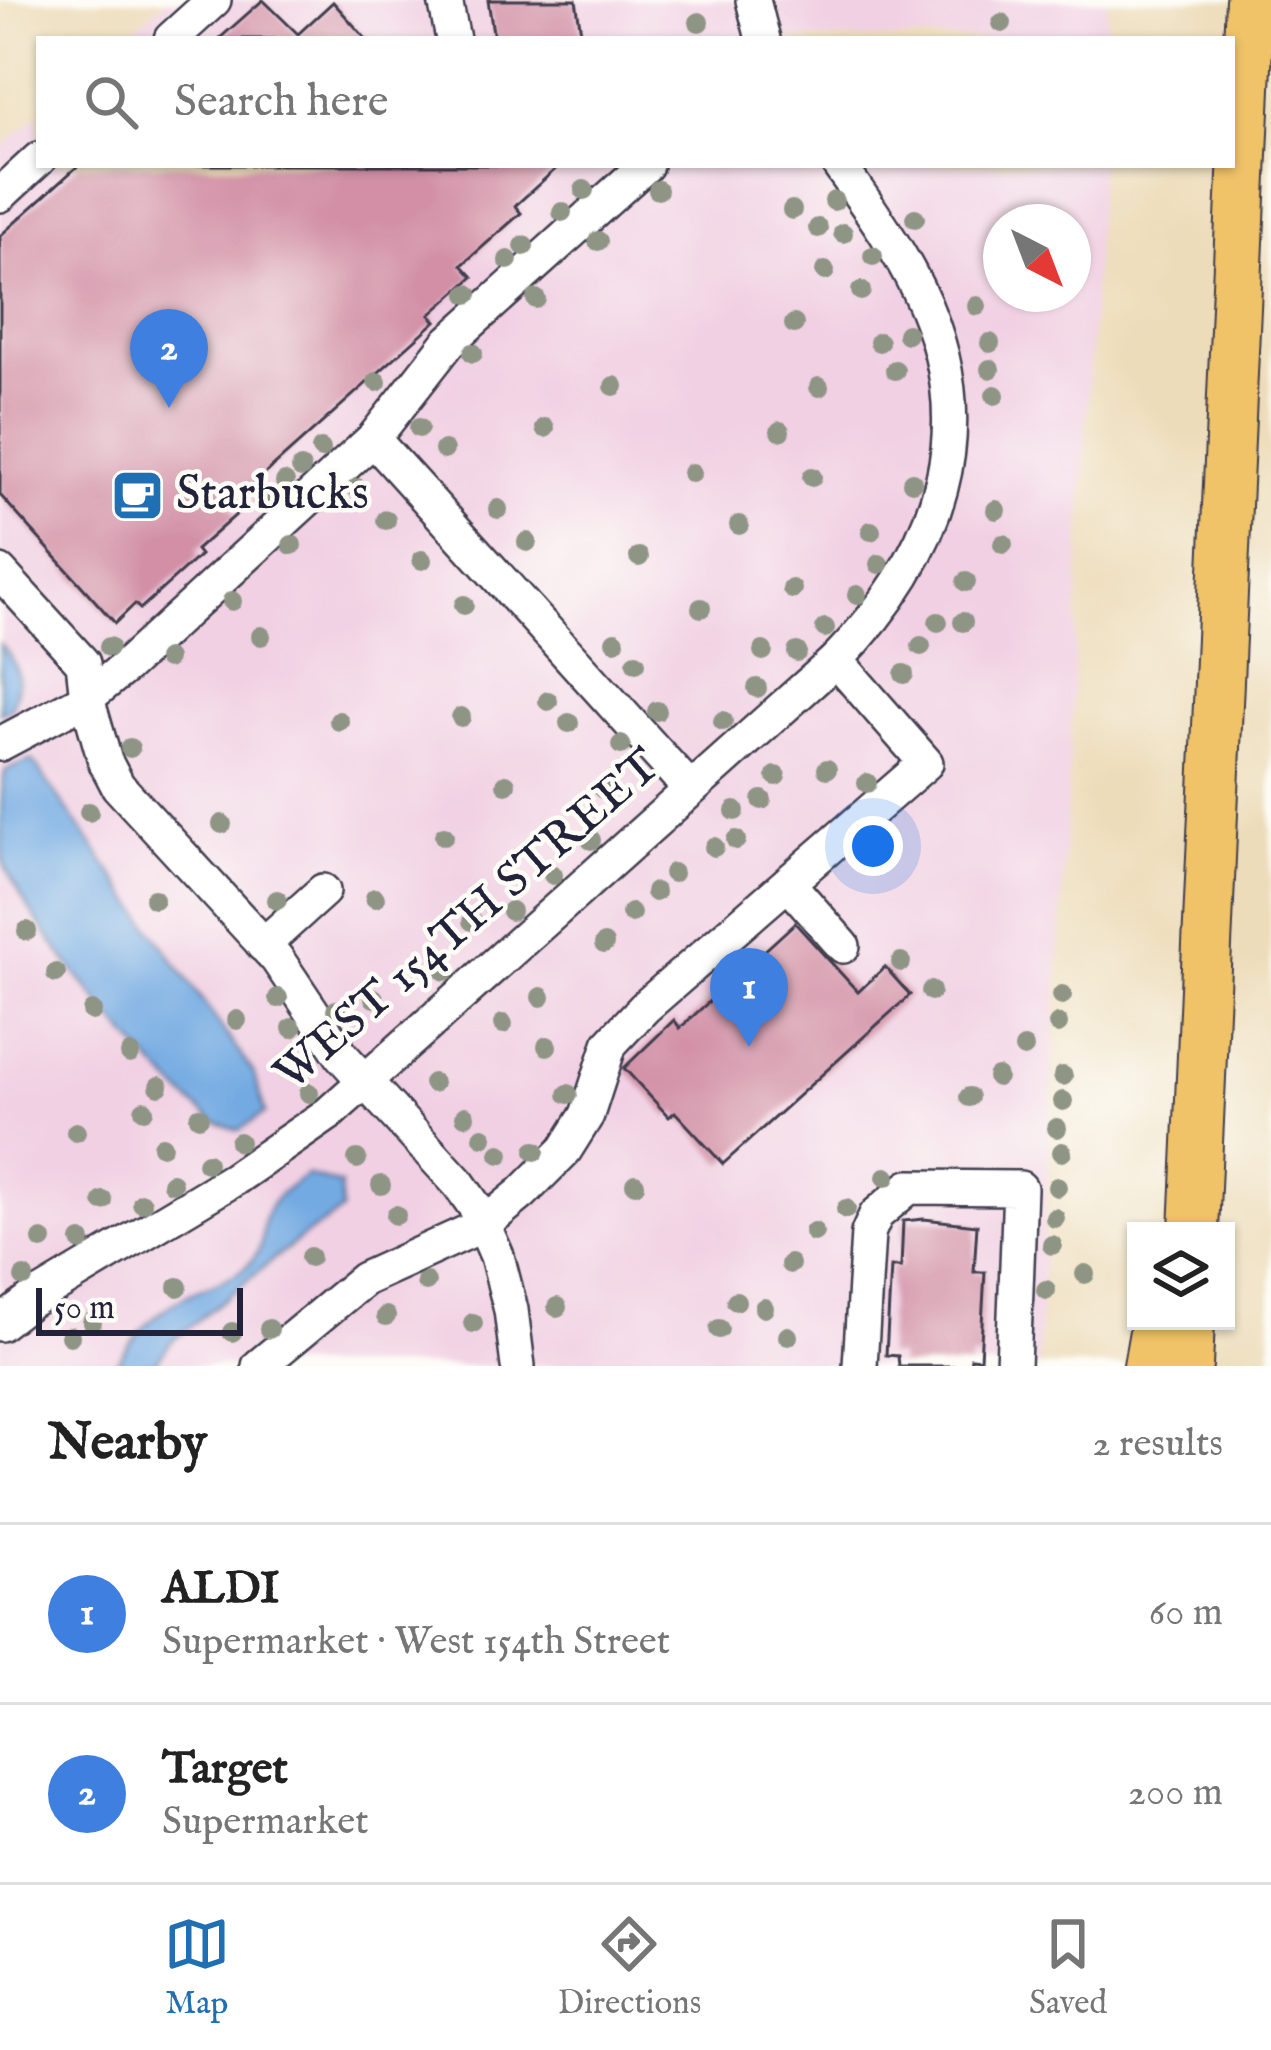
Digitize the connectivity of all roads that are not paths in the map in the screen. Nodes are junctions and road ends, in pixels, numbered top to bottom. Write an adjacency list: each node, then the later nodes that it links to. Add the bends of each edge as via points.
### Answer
1 (214, 0): 5 (street)
2 (445, 0): 6 (street)
3 (753, 0): 7 (street)
4 (1250, 0): 22 (highway)
5 (174, 36)
6 (452, 36)
7 (763, 36)
8 (36, 162): 11 (street)
9 (643, 168): 12 (street, via 449,342)
10 (840, 168): 14 (street, WEST 154TH STREET, via 919,292 950,412 934,519 892,595)
11 (0, 195)
12 (373, 439): 15 (street); 17 (street)
13 (0, 572): 15 (street, via 83,662)
14 (836, 660): 17 (street, WEST 154TH STREET); 18 (street, via 926,763)
15 (87, 698): 16 (street); 20 (street, via 118,786)
16 (0, 744)
17 (690, 790): 23 (street, WEST 154TH STREET)
18 (788, 883): 21 (street); 26 (street, via 610,1044 565,1150)
19 (323, 891): 20 (street)
20 (263, 944): 23 (street)
21 (843, 946)
22 (1202, 1039): 24 (highway); 25 (highway)
23 (364, 1082): 26 (street, via 459,1184); 27 (street, WEST 154TH STREET, via 284,1146)
24 (1172, 1222)
25 (1194, 1222)
26 (483, 1225): 30 (street, via 364,1279); 31 (street, via 511,1310)
27 (0, 1324)
28 (1154, 1330): 34 (highway)
29 (1190, 1330): 35 (highway)
30 (259, 1366)
31 (518, 1366)
32 (860, 1366): 33 (street, via 868,1233 876,1215 909,1187 931,1187 1020,1188)
33 (1013, 1366)
34 (1148, 1366)
35 (1188, 1366)

